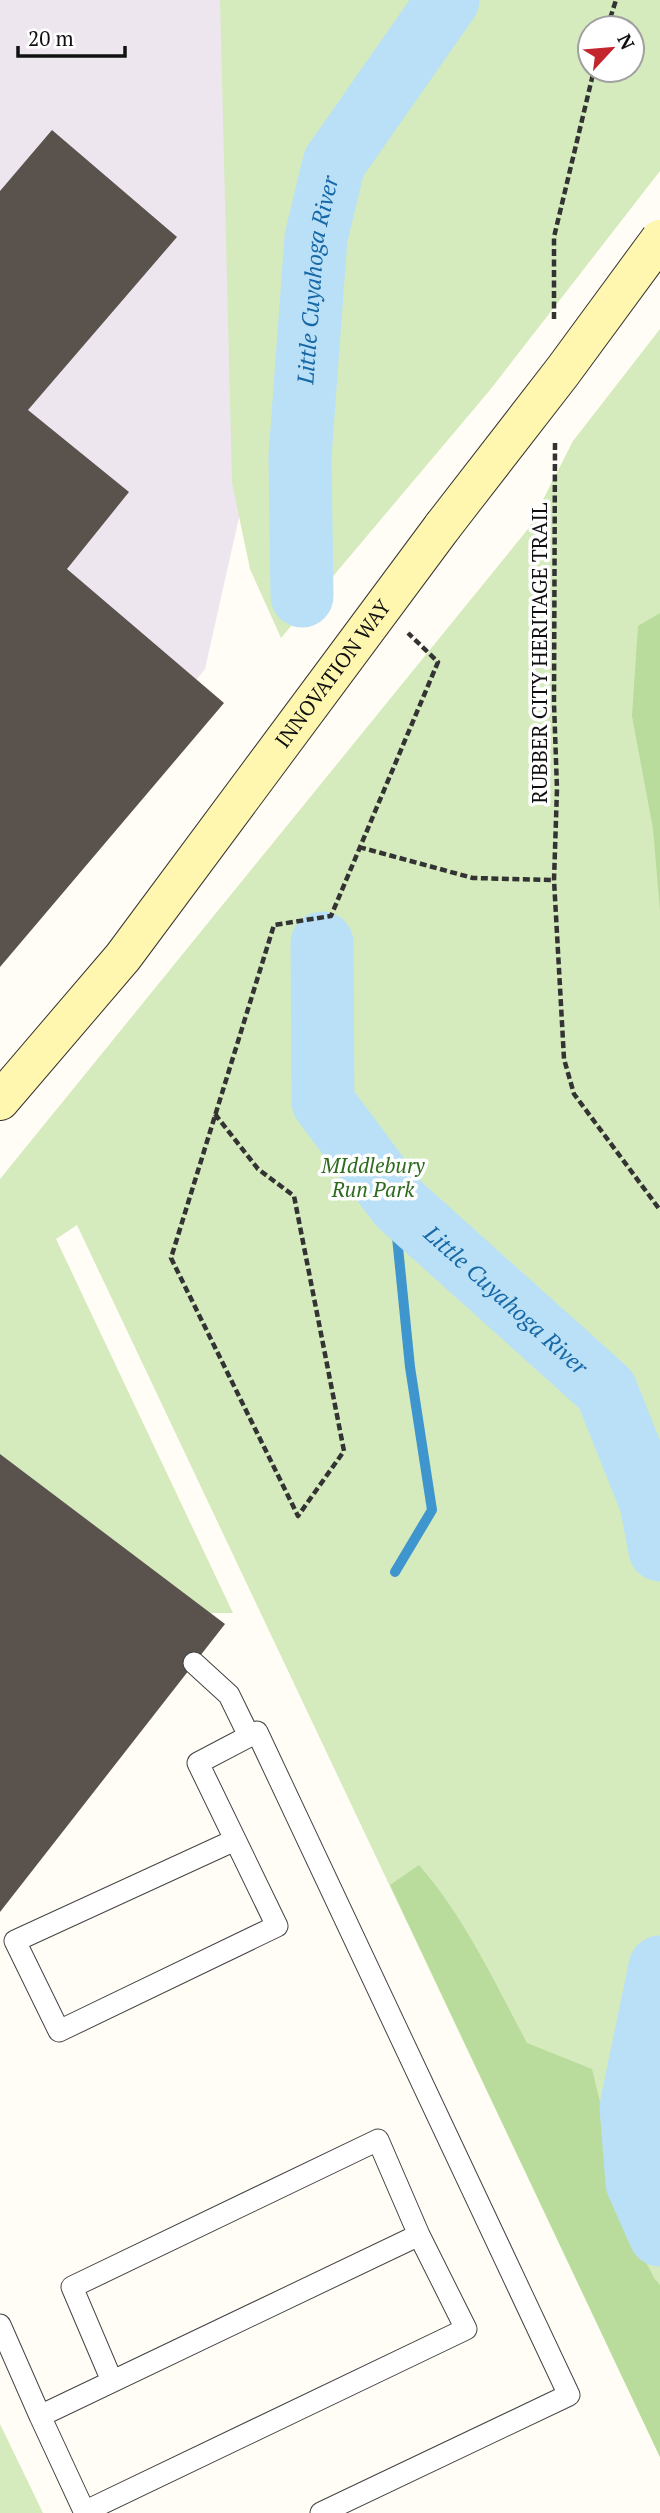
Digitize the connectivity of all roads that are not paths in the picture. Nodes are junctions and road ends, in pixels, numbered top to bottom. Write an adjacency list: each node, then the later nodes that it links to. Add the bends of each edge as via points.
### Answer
1 (660, 239): 2 (main road, INNOVATION WAY, bridge, via 123,957)
2 (0, 1101)
3 (194, 1663): 4 (lane, via 229,1695)
4 (249, 1736): 5 (lane, via 198,1763); 11 (lane, via 257,1732 569,2395)
5 (235, 1840): 5 (lane, via 15,1941 59,2031 277,1926)
6 (419, 2235): 8 (lane); 8 (lane, via 378,2140 72,2287); 10 (lane, via 466,2329)
7 (0, 2325): 9 (lane)
8 (112, 2381): 9 (lane)
9 (40, 2416): 10 (lane)
10 (84, 2513)
11 (321, 2513)

